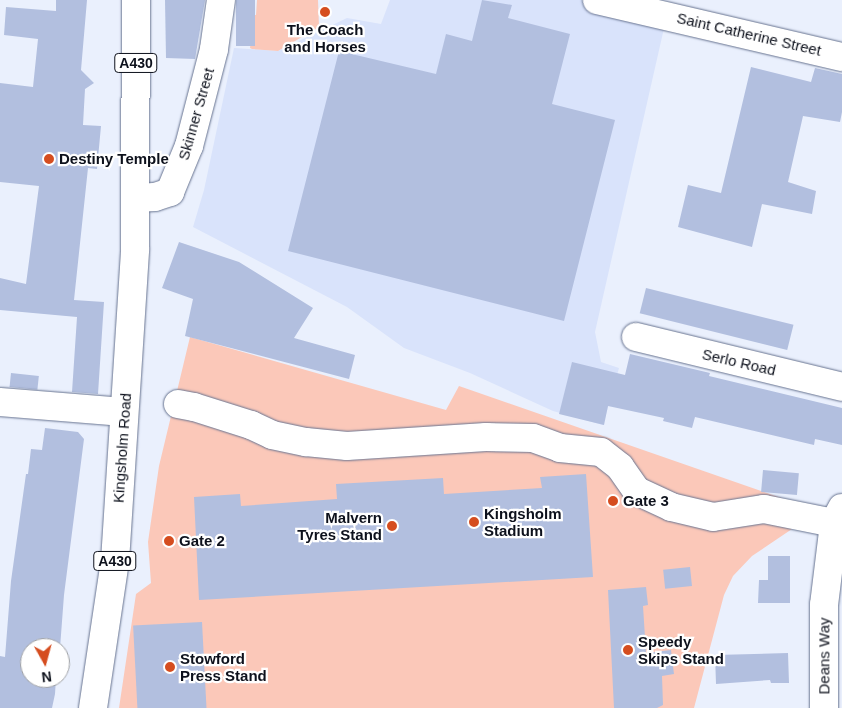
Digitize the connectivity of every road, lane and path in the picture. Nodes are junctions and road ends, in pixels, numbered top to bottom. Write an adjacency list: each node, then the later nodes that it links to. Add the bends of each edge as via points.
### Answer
1 (136, 0): 5 (street, A430)
2 (221, 0): 5 (street, Skinner Street, via 214,49 189,146 170,192 155,197)
3 (597, 0): 4 (street, Saint Catherine Street)
4 (842, 57)
5 (135, 192): 10 (street, Kingsholm Road / A430, via 135,249)
6 (636, 337): 7 (street, Serlo Road)
7 (842, 387)
8 (0, 402): 10 (street)
9 (178, 404): 11 (street, via 251,425 272,435 347,446 486,437 533,438 560,448 601,452 620,467 637,491 671,507 713,517 764,509)
10 (124, 412): 12 (street, Kingsholm Road / A430, via 115,561)
11 (838, 515): 13 (street, Deans Way, via 824,604)
12 (93, 708)
13 (824, 708)

